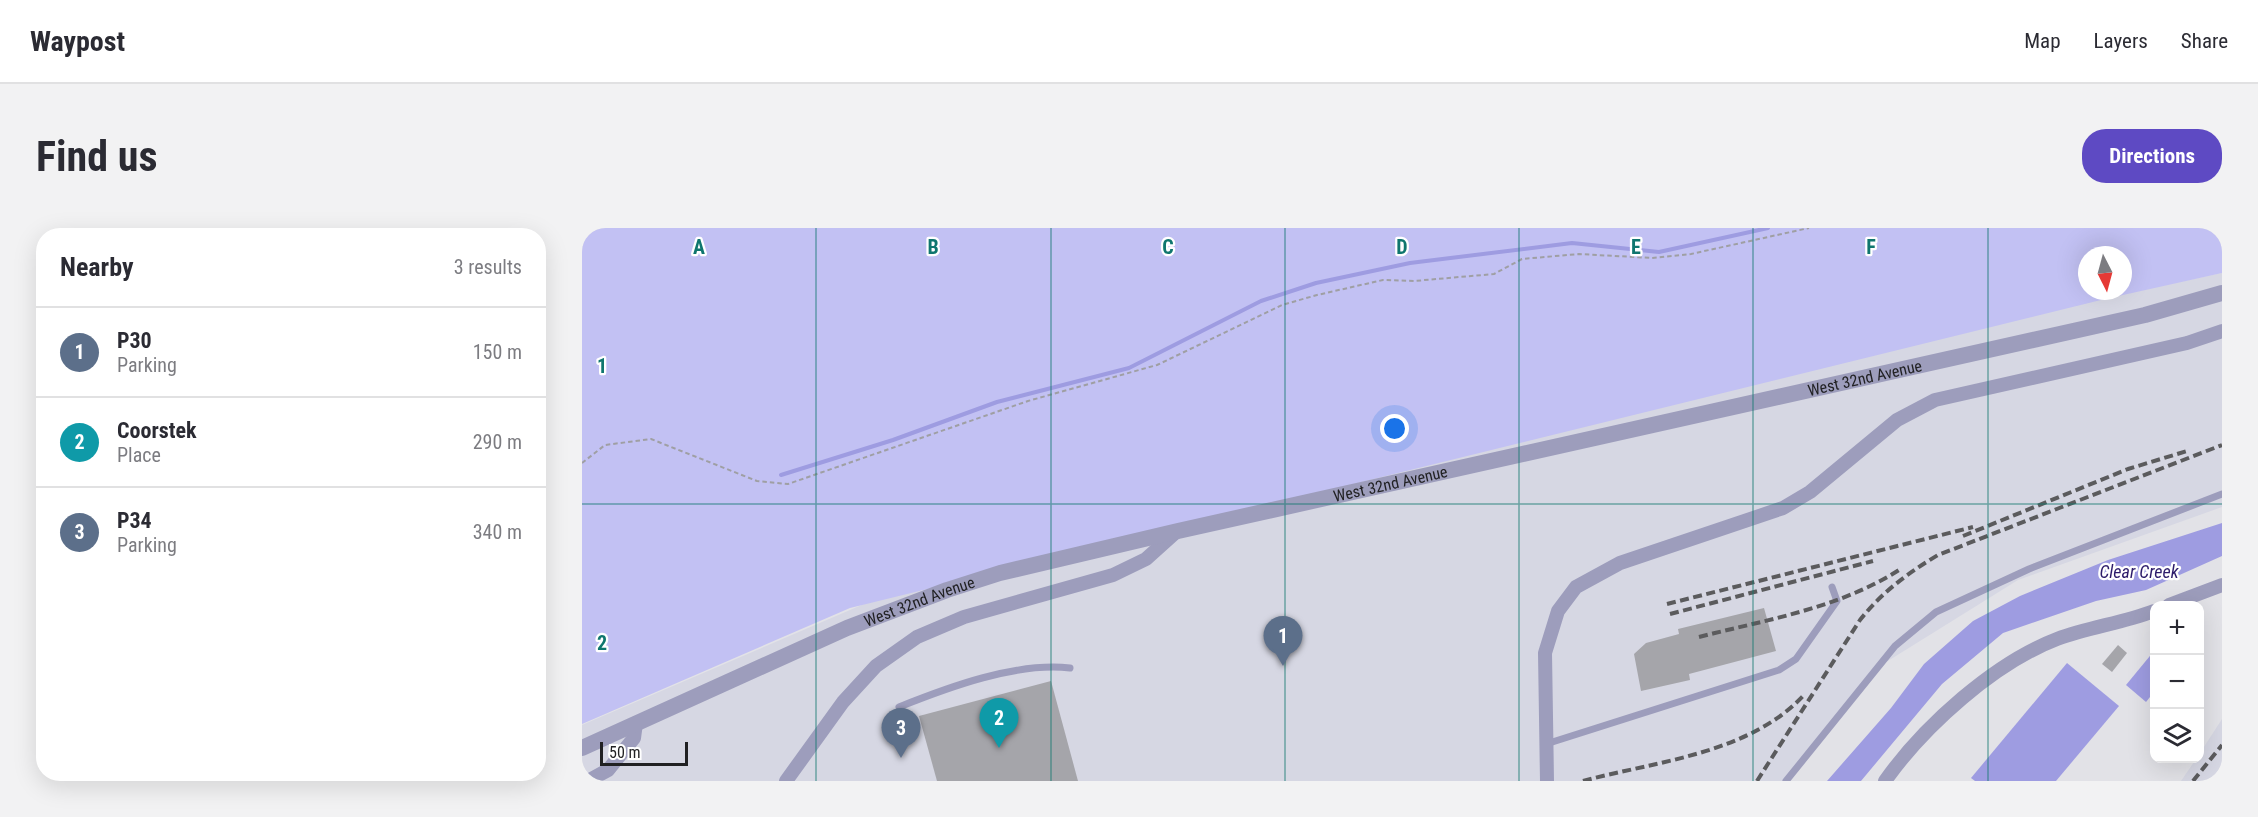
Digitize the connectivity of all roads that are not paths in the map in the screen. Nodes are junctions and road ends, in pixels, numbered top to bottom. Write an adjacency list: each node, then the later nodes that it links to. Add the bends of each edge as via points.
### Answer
1 (2222, 294): 4 (street, West 32nd Avenue, via 2145,315)
2 (2222, 332): 12 (street, via 1935,400 1896,420 1810,492 1783,508 1620,563 1576,587 1558,611 1545,653)
3 (2222, 494): 17 (lane, via 2029,569 1936,612 1895,646)
4 (1178, 531): 11 (street, West 32nd Avenue, via 1000,573 947,590 836,633); 15 (street, via 1146,559 1113,575 964,618 917,637 876,666 843,702)
5 (2222, 585): 7 (street)
6 (1832, 587): 12 (lane, via 1837,601 1796,659 1779,670)
7 (2182, 601)
8 (2150, 612): 18 (street, via 2058,639 1991,676 1933,727)
9 (1070, 668): 10 (lane, via 1046,666 1013,672)
10 (899, 707)
11 (636, 723): 13 (street, West 32nd Avenue); 14 (street, via 634,738 608,770)
12 (1546, 744): 16 (street)
13 (582, 748)
14 (588, 781)
15 (786, 781)
16 (1547, 781)
17 (1786, 781)
18 (1885, 781)

